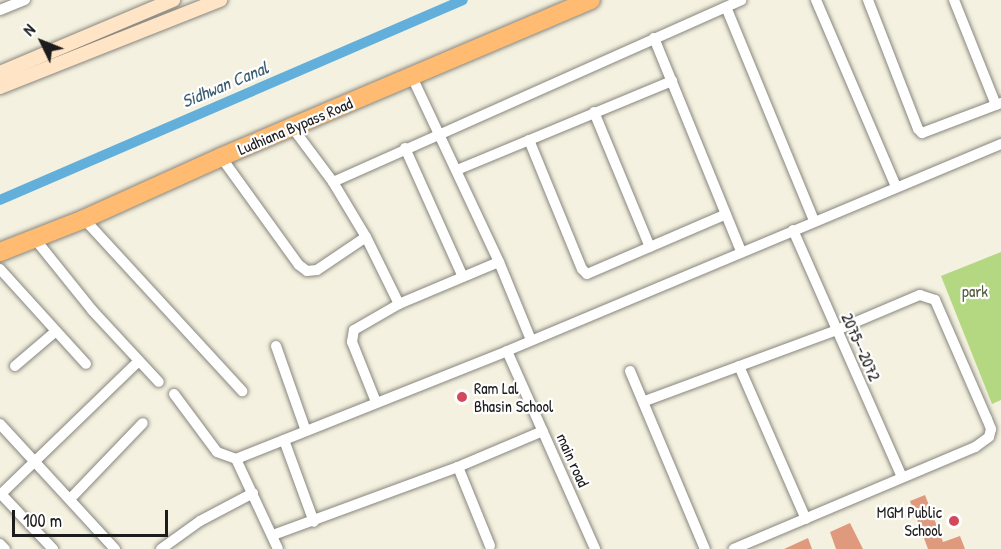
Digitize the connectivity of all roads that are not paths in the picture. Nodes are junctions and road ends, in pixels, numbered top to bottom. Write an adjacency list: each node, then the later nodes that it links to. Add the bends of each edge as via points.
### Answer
1 (25, 0): 11 (street)
2 (173, 0): 13 (street)
3 (562, 0): 34 (highway, Ludhiana Bypass Road)
4 (591, 0): 14 (highway, Ludhiana Bypass Road)
5 (741, 0): 10 (street)
6 (816, 0): 27 (street)
7 (868, 0): 17 (street, via 922,133)
8 (954, 0): 17 (street)
9 (211, 2): 16 (street)
10 (726, 7): 12 (street); 30 (street)
11 (0, 10)
12 (654, 38): 15 (street); 20 (street)
13 (0, 73)
14 (412, 77): 19 (highway, Ludhiana Bypass Road); 20 (street)
15 (672, 81): 18 (street); 28 (street)
16 (0, 87)
17 (999, 104)
18 (594, 112): 21 (street); 35 (street)
19 (292, 127): 24 (highway, Ludhiana Bypass Road); 26 (street)
20 (440, 133): 23 (street); 25 (street)
21 (529, 140): 25 (street); 35 (street, via 587,274)
22 (1001, 144): 27 (street)
23 (405, 148): 26 (street); 40 (street)
24 (221, 157): 29 (highway, Ludhiana Bypass Road); 32 (street, via 307,271 317,270)
25 (457, 170): 38 (street)
26 (333, 182): 32 (street)
27 (896, 187): 30 (street)
28 (726, 214): 35 (street); 36 (street)
29 (84, 219): 33 (highway, Ludhiana Bypass Road); 53 (street)
30 (814, 221): 31 (street)
31 (793, 230): 36 (street); 42 (street, 2075--2072)
32 (366, 237): 41 (street)
33 (35, 239): 37 (highway, Ludhiana Bypass Road); 47 (street)
34 (0, 241)
35 (650, 247)
36 (741, 251): 44 (street)
37 (0, 252)
38 (499, 262): 40 (street); 44 (street)
39 (0, 269): 43 (street)
40 (463, 277): 41 (street)
41 (399, 304): 56 (street, via 357,327 351,338)
42 (837, 330): 50 (street); 65 (street, 2075--2072); 65 (street, via 921,295 931,297 938,305 991,429 989,437 975,447)
43 (55, 332): 48 (street); 49 (street)
44 (531, 340): 46 (street)
45 (276, 346): 59 (street)
46 (507, 351): 56 (street); 60 (street, main road)
47 (139, 361): 52 (street); 63 (street)
48 (86, 364)
49 (15, 366)
50 (739, 366): 55 (street); 69 (street)
51 (630, 371): 55 (street)
52 (159, 382)
53 (242, 391)
54 (174, 394): 62 (street, via 217,452)
55 (645, 401): 80 (street)
56 (376, 402): 59 (street)
57 (143, 423): 68 (street)
58 (0, 424): 63 (street)
59 (306, 431): 61 (street)
60 (543, 431): 64 (street); 79 (street, main road)
61 (284, 440): 62 (street); 70 (street)
62 (236, 459): 66 (street)
63 (37, 462): 67 (street); 68 (street)
64 (458, 467): 70 (street); 73 (street)
65 (902, 477): 69 (street)
66 (253, 493): 71 (street); 77 (street, via 200,521)
67 (1, 494): 75 (street)
68 (70, 499): 76 (street)
69 (806, 519): 81 (street)
70 (314, 522): 71 (street)
71 (273, 535): 78 (street)
72 (0, 544): 74 (street)
73 (488, 548)
74 (5, 549)
75 (53, 549)
76 (115, 549)
77 (161, 549)
78 (278, 549)
79 (595, 549)
80 (705, 549)
81 (734, 549)

